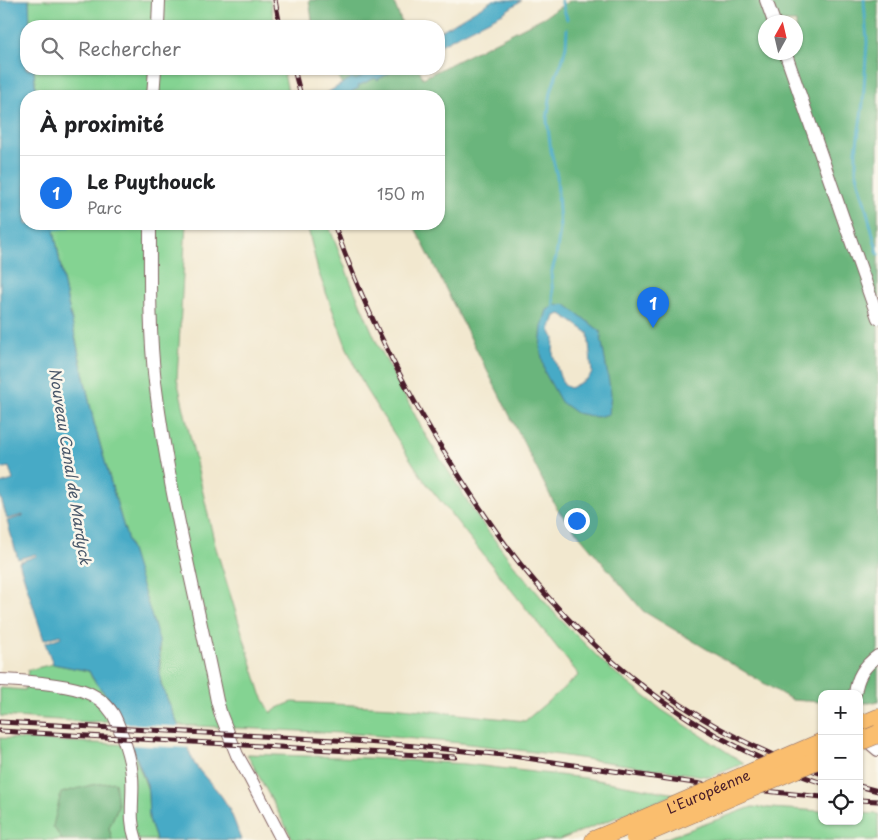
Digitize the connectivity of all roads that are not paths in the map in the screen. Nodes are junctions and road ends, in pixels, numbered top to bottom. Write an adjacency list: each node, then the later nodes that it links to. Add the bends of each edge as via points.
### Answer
1 (159, 0): 4 (street)
2 (766, 0): 3 (street)
3 (771, 15)
4 (158, 20)
5 (788, 60): 9 (street)
6 (155, 75): 7 (street)
7 (153, 90)
8 (150, 230): 23 (street, via 156,393 170,482 220,715 236,754)
9 (878, 318)
10 (878, 656): 12 (street, via 867,665)
11 (3, 680): 22 (street, via 80,689 109,710 131,763 131,817)
12 (855, 690)
13 (878, 718): 14 (highway)
14 (863, 724)
15 (863, 733): 19 (street)
16 (878, 734): 17 (highway, bridge)
17 (863, 740)
18 (818, 744): 21 (highway, L'Européenne, bridge)
19 (878, 750)
20 (818, 760): 21 (highway, L'Européenne, bridge)
21 (628, 836): 24 (highway, L'Européenne)
22 (136, 840)
23 (282, 840)
24 (594, 840)

